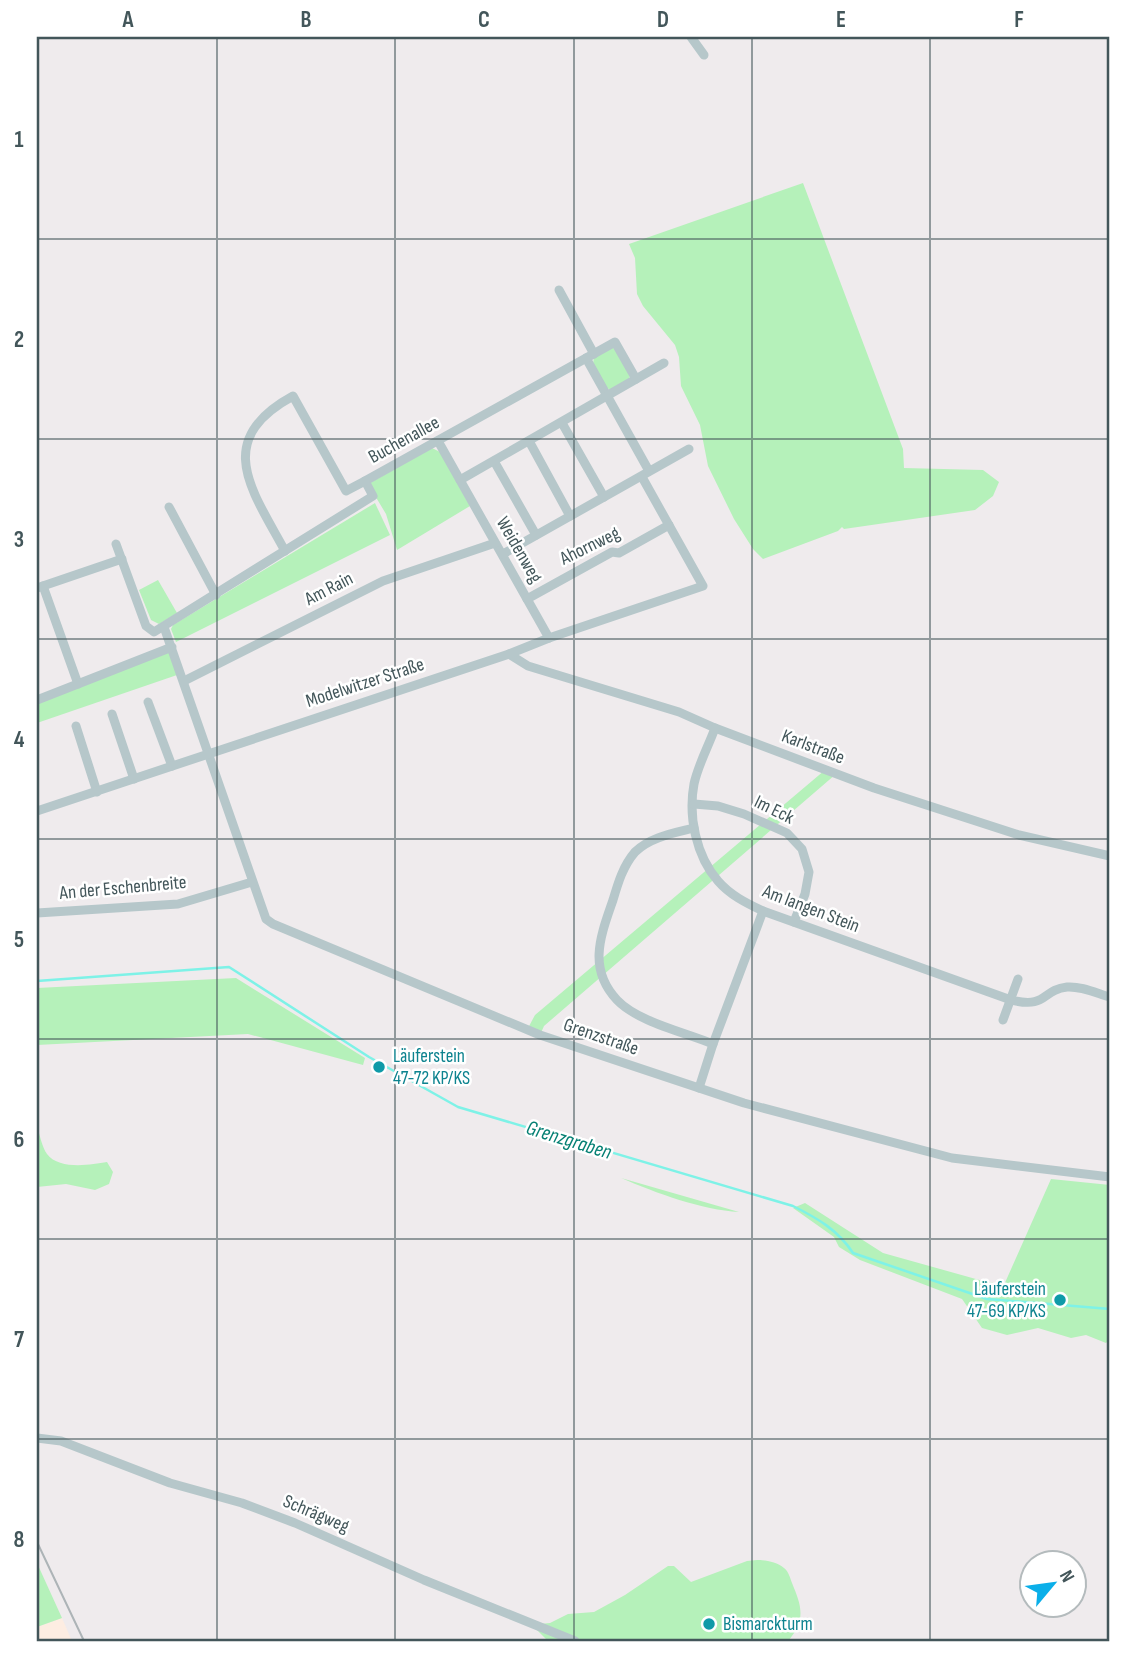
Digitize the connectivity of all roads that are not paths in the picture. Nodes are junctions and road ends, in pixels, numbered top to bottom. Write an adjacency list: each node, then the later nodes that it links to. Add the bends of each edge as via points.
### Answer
1 (691, 37): 2 (street)
2 (704, 55)
3 (559, 290): 4 (street)
4 (590, 356): 6 (street, Buchenallee, via 615,342); 7 (street); 9 (street, Buchenallee)
5 (664, 363): 6 (street)
6 (636, 379): 7 (street)
7 (608, 396): 8 (street); 13 (street)
8 (562, 423): 10 (street); 16 (street)
9 (438, 441): 14 (street, Weidenweg); 15 (street, Buchenallee)
10 (529, 441): 12 (street); 18 (street)
11 (689, 449): 13 (street)
12 (494, 461): 14 (street); 20 (street)
13 (646, 474): 16 (street); 19 (street)
14 (460, 480): 21 (street, Weidenweg)
15 (365, 481): 23 (street, Buchenallee, via 373,496); 23 (street, via 346,491 293,396 261,417 248,439 245,459 250,487)
16 (604, 497): 18 (street)
17 (169, 507): 27 (street)
18 (570, 516): 20 (street)
19 (669, 524): 28 (street, Ahornweg); 30 (street, Modelwitzer Straße, via 703,586)
20 (536, 535): 24 (street)
21 (495, 543): 24 (street, Weidenweg); 33 (street, Am Rain, via 383,581)
22 (116, 544): 25 (street)
23 (285, 551): 27 (street, Buchenallee)
24 (503, 554): 28 (street, Weidenweg)
25 (122, 559): 26 (street); 29 (street, via 146,626 154,632)
26 (40, 587): 34 (street)
27 (216, 595): 29 (street, Buchenallee)
28 (527, 599): 30 (street, Weidenweg)
29 (164, 627): 31 (street, Grenzstraße)
30 (549, 638): 32 (street, Modelwitzer Straße)
31 (172, 647): 33 (street, Grenzstraße); 34 (street)
32 (509, 654): 39 (street, Karlstraße, via 528,666 679,712); 40 (street, Modelwitzer Straße)
33 (184, 681): 40 (street, Grenzstraße)
34 (78, 684): 35 (street)
35 (37, 700)
36 (148, 702): 41 (street)
37 (112, 714): 42 (street)
38 (76, 726): 43 (street)
39 (716, 728): 44 (street, Am langen Stein, via 694,783); 47 (street, Karlstraße, via 874,788 1019,835)
40 (209, 754): 41 (street, Modelwitzer Straße); 48 (street, Grenzstraße)
41 (172, 766): 42 (street, Modelwitzer Straße)
42 (134, 779): 43 (street, Modelwitzer Straße)
43 (97, 792): 45 (street, Modelwitzer Straße)
44 (694, 804): 46 (street, Am langen Stein); 51 (street, Im Eck, via 744,814 787,833 802,849 809,872)
45 (37, 811)
46 (694, 828): 49 (street, Am langen Stein, via 702,856 717,880 737,898); 56 (street, via 660,837 637,850 623,869 599,942 599,961 614,997 628,1011)
47 (1110, 856)
48 (253, 882): 50 (street, An der Eschenbreite, via 178,904); 57 (street, Grenzstraße, via 272,924 540,1035)
49 (763, 911): 51 (street, Am langen Stein); 56 (street)
50 (37, 913)
51 (794, 922): 54 (street, Am langen Stein)
52 (1018, 979): 54 (street)
53 (1110, 997): 54 (street, Am langen Stein, via 1064,987 1041,1001)
54 (1011, 1000): 55 (street)
55 (1003, 1020)
56 (713, 1044): 57 (street)
57 (699, 1088): 58 (street, Grenzstraße, via 952,1158)
58 (1110, 1177)
59 (37, 1438): 60 (street, Schrägweg, via 61,1441 170,1483 274,1515)
60 (575, 1641)

